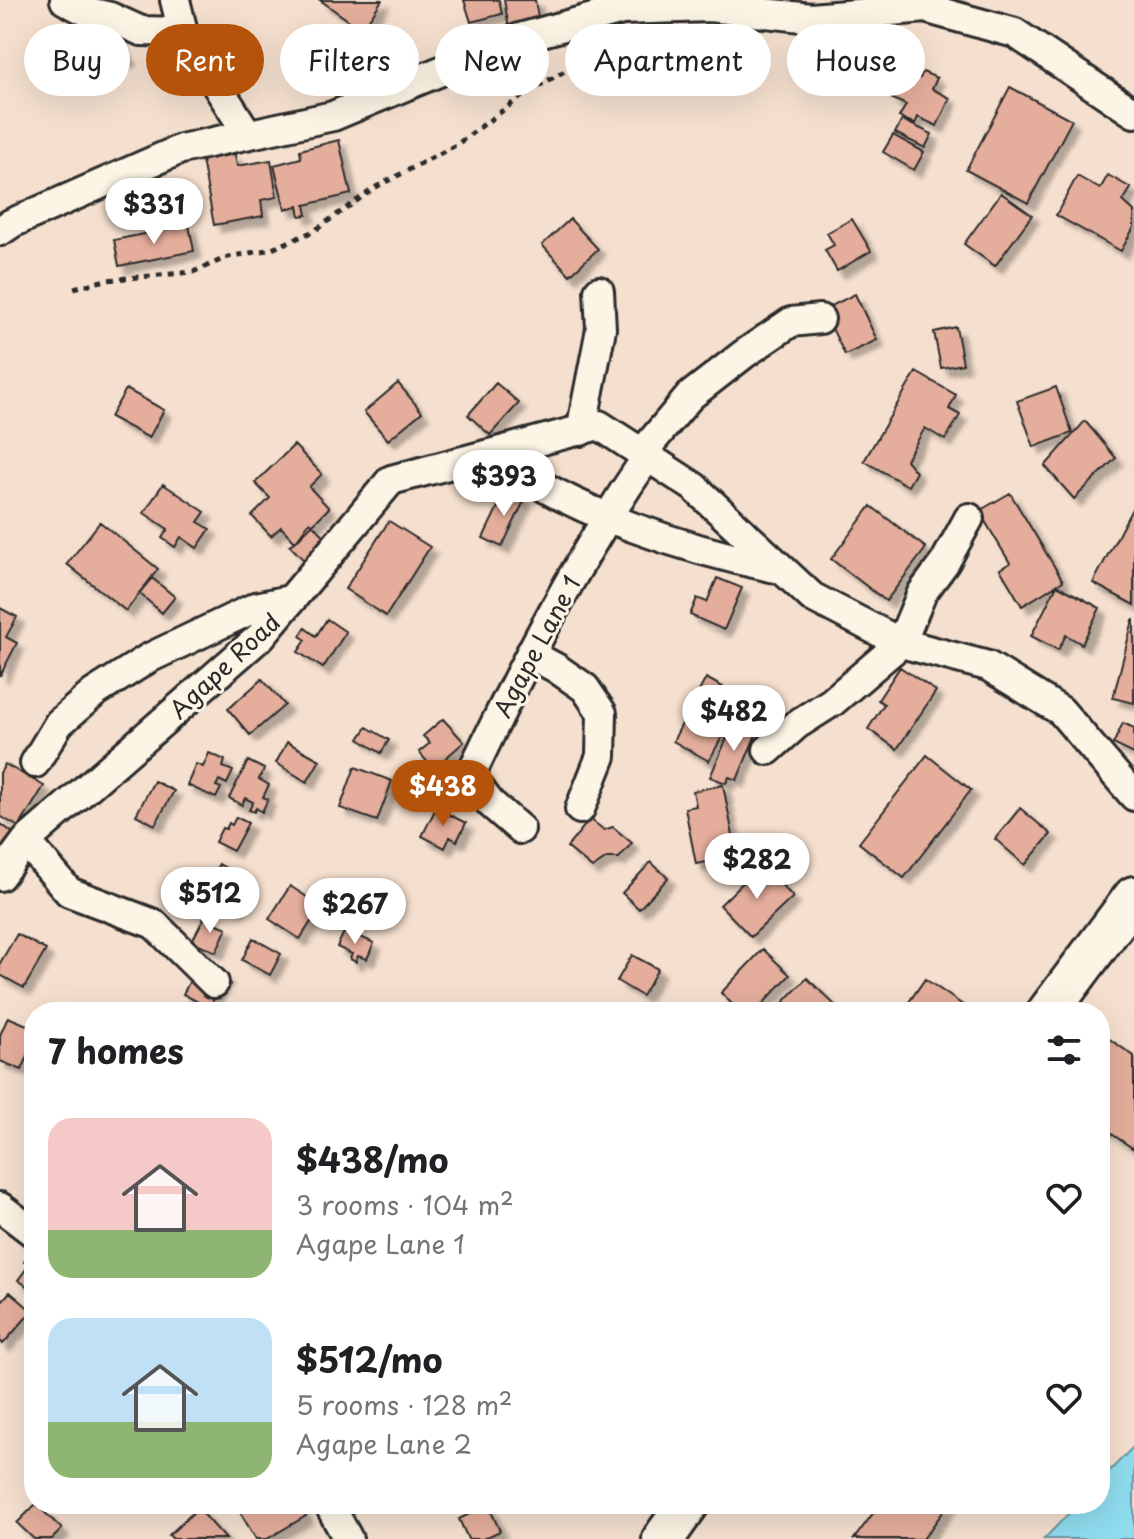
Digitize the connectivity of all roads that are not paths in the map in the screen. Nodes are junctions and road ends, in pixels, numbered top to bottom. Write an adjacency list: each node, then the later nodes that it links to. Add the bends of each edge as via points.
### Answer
1 (65, 0): 5 (street)
2 (175, 0): 4 (street)
3 (708, 3): 7 (street, via 811,18 925,8 1015,33); 8 (street, via 622,10 520,38 333,116)
4 (181, 24)
5 (146, 31)
6 (224, 96): 8 (street)
7 (1134, 113)
8 (247, 133): 9 (street, via 181,149)
9 (0, 231)
10 (599, 291): 12 (street, via 601,329)
11 (820, 319): 14 (street, Agape Lane 1, via 791,322 744,354 690,396)
12 (581, 431): 13 (street, Agape Road); 14 (street, Agape Road, via 599,425)
13 (495, 455): 15 (street, Agape Road, via 564,498); 18 (street, Agape Road, via 391,480)
14 (645, 455): 15 (street, Agape Lane 1); 17 (street, Agape Road, via 694,487)
15 (607, 516): 17 (street, Agape Road); 20 (street, Agape Lane 1)
16 (969, 518): 19 (street, via 922,593)
17 (782, 570): 19 (street, Agape Road, via 812,597)
18 (290, 600): 22 (street, via 256,607 149,658 94,693 59,723); 26 (street, Agape Road, via 261,636)
19 (901, 643): 21 (street); 23 (street, Agape Road, via 988,666 1061,711)
20 (530, 654): 24 (street, via 585,688 602,713 601,756); 25 (street, Agape Lane 1, via 470,776)
21 (768, 750)
22 (35, 763)
23 (1134, 796)
24 (580, 809)
25 (520, 829)
26 (26, 841): 27 (street, Agape Road); 29 (street, via 69,892 154,924)
27 (0, 876)
28 (1134, 897): 30 (main road)
29 (214, 983)
30 (1055, 1002)
31 (0, 1207): 32 (street)
32 (24, 1225)
33 (334, 1514): 35 (street)
34 (681, 1514): 36 (main road)
35 (348, 1539)
36 (663, 1539)

